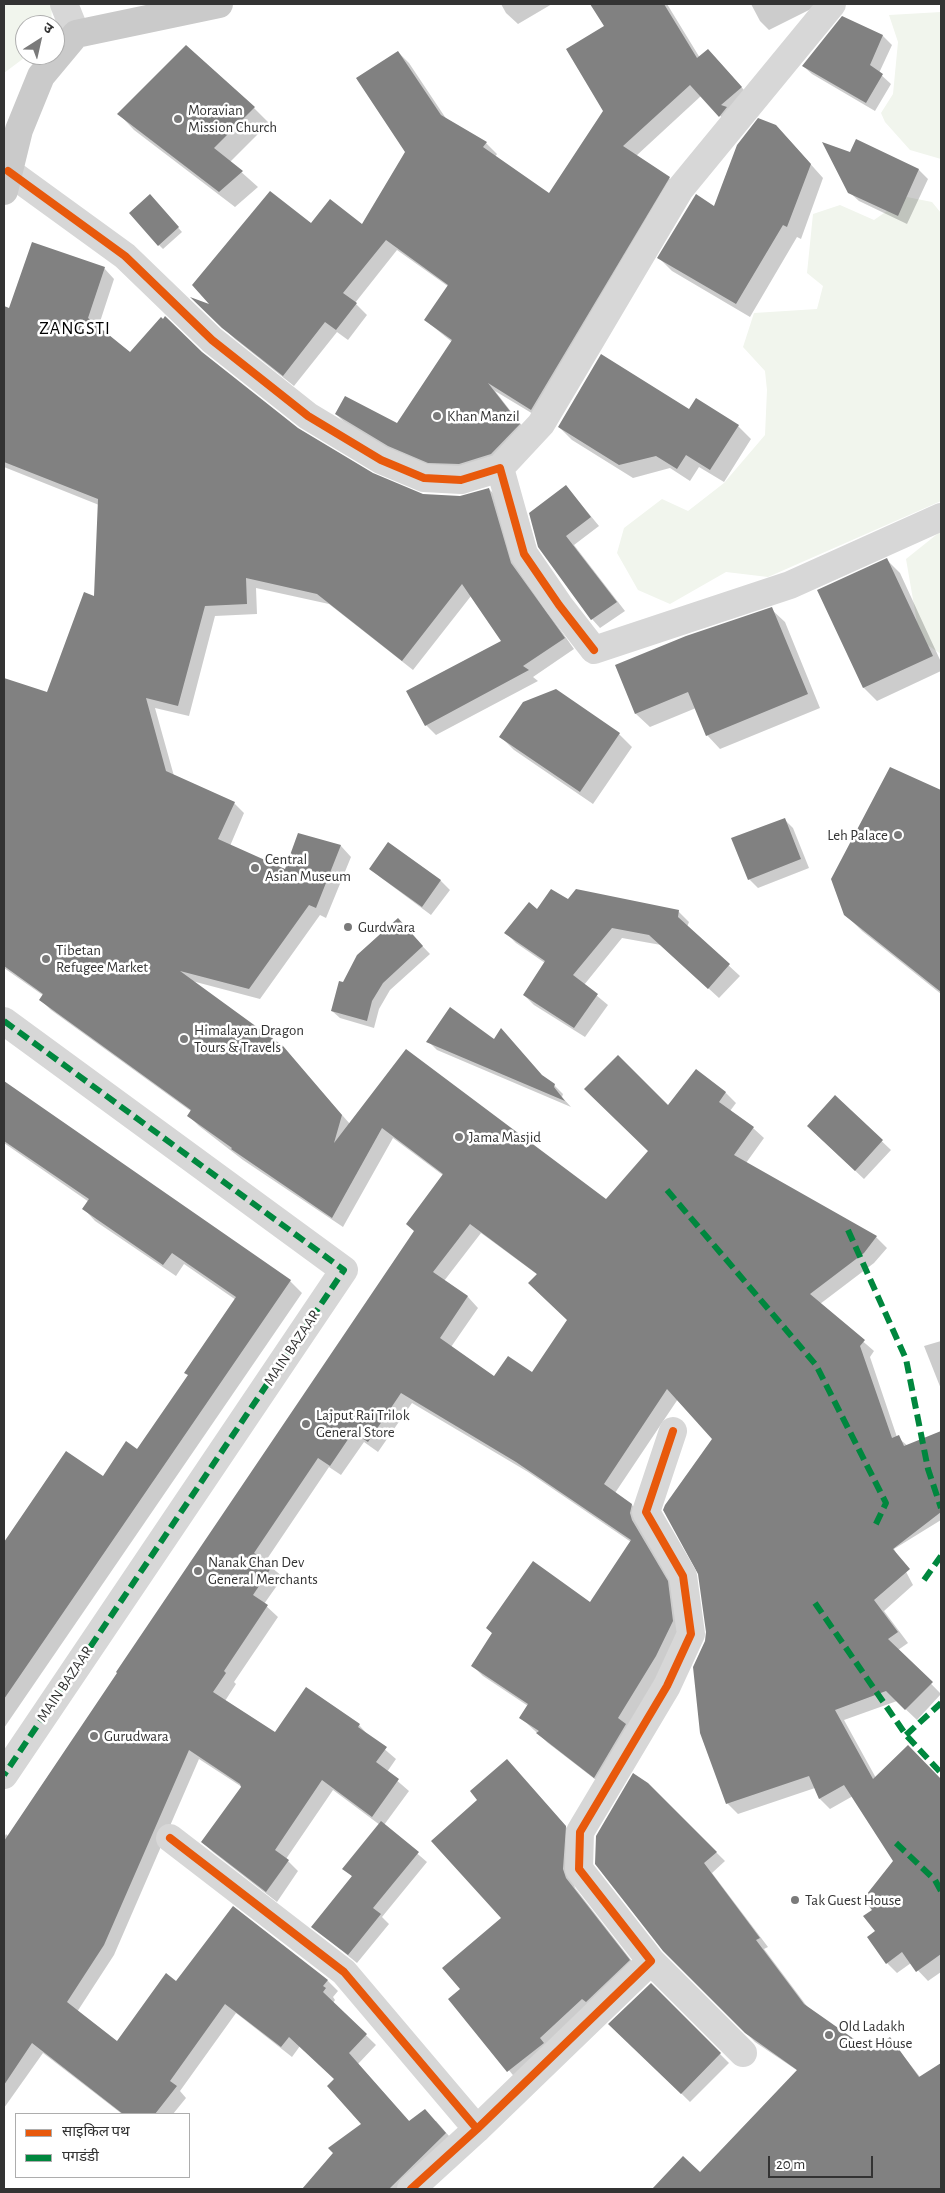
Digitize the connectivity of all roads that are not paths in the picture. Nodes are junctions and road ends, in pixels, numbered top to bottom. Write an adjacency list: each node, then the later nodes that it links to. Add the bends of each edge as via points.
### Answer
1 (64, 4): 4 (street)
2 (219, 4): 4 (main road)
3 (832, 4): 6 (street, via 680,190 540,424)
4 (76, 34): 5 (main road, via 42,76 20,130)
5 (6, 181): 6 (street, via 125,256 212,340 308,416 380,460 424,478 461,480)
6 (500, 468): 7 (street, via 524,554 594,650 790,585)
7 (941, 517)
8 (4, 1021): 10 (street, MAIN BAZAAR, via 344,1270)
9 (673, 1431): 12 (street, via 646,1512 682,1576 691,1634 667,1686 580,1832 579,1869)
10 (4, 1775)
11 (170, 1838): 14 (street, via 344,1972)
12 (651, 1961): 13 (street); 14 (street)
13 (743, 2053)
14 (477, 2129): 15 (street)
15 (411, 2189)

